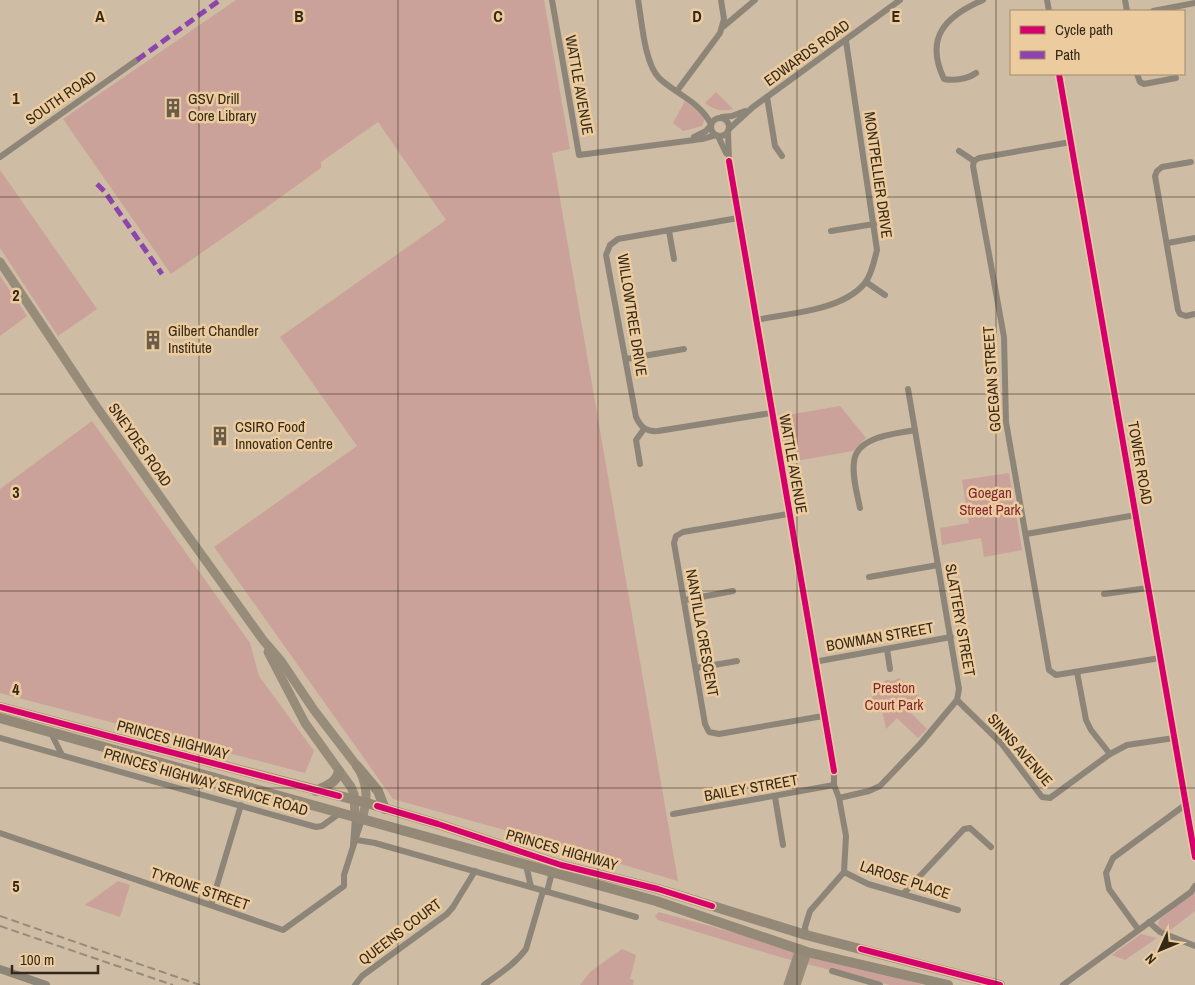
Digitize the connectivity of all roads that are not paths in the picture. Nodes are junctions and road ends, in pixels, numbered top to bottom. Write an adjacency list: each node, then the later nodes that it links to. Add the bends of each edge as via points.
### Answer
1 (552, 0): 24 (street, WATTLE AVENUE, via 579,155)
2 (638, 0): 16 (street, via 650,63 659,77)
3 (721, 0): 9 (street)
4 (755, 0): 9 (street)
5 (900, 0): 10 (street, EDWARDS ROAD)
6 (983, 0): 12 (street, via 949,21 940,32 936,48 944,79 971,77)
7 (1195, 3): 8 (street)
8 (1158, 10)
9 (723, 26): 16 (street)
10 (846, 41): 17 (street, EDWARDS ROAD); 33 (street, MONTPELLIER DRIVE)
11 (137, 60): 28 (street, SOUTH ROAD)
12 (976, 73)
13 (1059, 75): 25 (street, TOWER ROAD)
14 (1137, 75): 15 (street, via 1144,84)
15 (1176, 78)
16 (677, 91): 19 (street)
17 (767, 97): 18 (street, EDWARDS ROAD); 27 (street, via 775,146)
18 (753, 107): 20 (street, EDWARDS ROAD, via 732,116); 22 (street, EDWARDS ROAD)
19 (699, 108): 20 (street); 21 (street)
20 (720, 117): 21 (street); 22 (street, via 728,123)
21 (711, 125): 23 (street); 24 (street, WATTLE AVENUE)
22 (728, 130): 23 (street); 30 (street, WATTLE AVENUE)
23 (717, 135): 24 (street, WATTLE AVENUE); 30 (street, WATTLE AVENUE)
24 (689, 140)
25 (1071, 142): 29 (street); 53 (street, TOWER ROAD)
26 (959, 151): 29 (street)
27 (782, 156)
28 (0, 157)
29 (974, 161): 54 (street, GOEGAN STREET, via 1004,337 1006,422)
30 (729, 162): 32 (street, WATTLE AVENUE)
31 (1191, 162): 37 (street, via 1162,167 1155,176)
32 (738, 218): 34 (street, WILLOWTREE DRIVE); 43 (street, WATTLE AVENUE)
33 (874, 224): 35 (street); 40 (street, MONTPELLIER DRIVE, via 877,250)
34 (669, 231): 38 (street); 45 (street, WILLOWTREE DRIVE, via 618,239 610,245 606,255)
35 (831, 231)
36 (1195, 238): 37 (street)
37 (1168, 243): 42 (street, via 1178,310 1186,316)
38 (674, 259)
39 (0, 262): 62 (main road, SNEYDES ROAD, via 102,413)
40 (866, 282): 41 (street); 43 (street, MONTPELLIER DRIVE, via 844,300)
41 (885, 294)
42 (1195, 314)
43 (756, 320): 47 (street, WATTLE AVENUE)
44 (684, 349): 45 (street)
45 (626, 360): 48 (street, WILLOWTREE DRIVE, via 636,418)
46 (908, 389): 49 (street, SLATTERY STREET)
47 (771, 413): 48 (street, via 658,432); 52 (street, WATTLE AVENUE)
48 (644, 429): 50 (street, via 636,440)
49 (915, 430): 51 (street, via 870,440 860,449 854,459 854,471); 55 (street, SLATTERY STREET)
50 (640, 464)
51 (860, 508)
52 (788, 514): 60 (street, NANTILLA CRESCENT, via 683,532 676,536 674,543); 66 (street, WATTLE AVENUE)
53 (1136, 515): 54 (street); 57 (street, TOWER ROAD)
54 (1026, 534): 69 (street, GOEGAN STREET, via 1049,670 1056,675)
55 (938, 565): 56 (street); 61 (street, SLATTERY STREET)
56 (869, 578)
57 (1148, 588): 59 (street); 64 (street, TOWER ROAD)
58 (734, 591): 60 (street)
59 (1104, 594)
60 (685, 600): 67 (street, NANTILLA CRESCENT)
61 (951, 637): 63 (street, BOWMAN STREET); 70 (street, SLATTERY STREET, via 959,689)
62 (263, 640): 79 (main road, SNEYDES ROAD); 80 (main road, SNEYDES ROAD, via 305,723)
63 (887, 649): 66 (street, BOWMAN STREET); 68 (street)
64 (1160, 658): 69 (street, GOEGAN STREET); 76 (street, TOWER ROAD)
65 (737, 660): 67 (street)
66 (814, 662): 72 (street, WATTLE AVENUE)
67 (696, 668): 72 (street, NANTILLA CRESCENT, via 709,732 719,734)
68 (890, 669)
69 (1077, 672): 77 (street, via 1086,720)
70 (957, 700): 77 (street, SINNS AVENUE, via 1001,743 1042,797 1050,798); 84 (street, via 880,786)
71 (0, 706): 82 (highway, PRINCES HIGHWAY)
72 (823, 716): 81 (street, WATTLE AVENUE)
73 (0, 718): 74 (highway, PRINCES HIGHWAY)
74 (51, 733): 78 (street); 90 (highway, PRINCES HIGHWAY)
75 (0, 738): 78 (street, PRINCES HIGHWAY SERVICE ROAD)
76 (1174, 738): 77 (street, SINNS AVENUE, via 1127,745); 88 (street, TOWER ROAD)
77 (1110, 754)
78 (62, 755): 87 (street, PRINCES HIGHWAY SERVICE ROAD)
79 (357, 766): 86 (main road, SNEYDES ROAD, via 365,784); 89 (highway, via 378,790)
80 (339, 771): 82 (highway, via 334,782); 85 (main road, SNEYDES ROAD, via 351,787)
81 (834, 785): 83 (street, BAILEY STREET); 84 (street, WATTLE AVENUE)
82 (316, 791): 85 (highway, PRINCES HIGHWAY)
83 (775, 797): 91 (street, BAILEY STREET); 95 (street)
84 (839, 798): 103 (street, WATTLE AVENUE, via 846,836)
85 (354, 800): 86 (highway, PRINCES HIGHWAY); 92 (main road, SNEYDES ROAD)
86 (367, 803): 89 (highway, PRINCES HIGHWAY); 92 (main road, SNEYDES ROAD)
87 (241, 805): 90 (street, PRINCES HIGHWAY SERVICE ROAD, via 316,826 322,826); 110 (street)
88 (1186, 805): 98 (street, TOWER ROAD); 114 (street, via 1112,858 1106,872 1109,889)
89 (384, 809): 99 (highway, PRINCES HIGHWAY)
90 (340, 813): 92 (highway, PRINCES HIGHWAY)
91 (673, 814)
92 (358, 818): 94 (street, TYRONE STREET); 96 (street, TYRONE STREET); 100 (highway, PRINCES HIGHWAY)
93 (0, 833): 110 (street, TYRONE STREET)
94 (357, 840): 96 (street, TYRONE STREET); 101 (street)
95 (784, 845)
96 (353, 847): 110 (street, TYRONE STREET, via 344,886 282,930)
97 (991, 847): 108 (street, via 970,828 964,829)
98 (1195, 857)
99 (542, 859): 102 (highway); 106 (highway, PRINCES HIGHWAY)
100 (526, 865): 102 (highway, PRINCES HIGHWAY); 105 (street, PRINCES HIGHWAY)
101 (476, 871): 105 (street); 122 (street, QUEENS COURT, via 447,914)
102 (552, 872): 107 (street, PRINCES HIGHWAY); 109 (highway, PRINCES HIGHWAY)
103 (844, 872): 108 (street, LAROSE PLACE, via 868,884); 115 (street, via 810,911)
104 (1195, 886): 113 (street)
105 (531, 887): 107 (street)
106 (658, 889): 109 (highway); 115 (highway, PRINCES HIGHWAY)
107 (545, 891): 112 (street); 123 (street, PRINCES HIGHWAY, via 521,957)
108 (904, 893): 111 (street, LAROSE PLACE)
109 (656, 901): 117 (highway, PRINCES HIGHWAY)
110 (211, 906)
111 (958, 910)
112 (636, 917)
113 (1149, 922): 114 (street); 116 (street, via 1160,932)
114 (1138, 929): 128 (street)
115 (806, 935): 117 (highway); 120 (highway, PRINCES HIGHWAY)
116 (1195, 946)
117 (804, 951): 124 (main road); 125 (main road); 127 (highway, PRINCES HIGHWAY)
118 (0, 969): 121 (street)
119 (832, 971): 126 (street)
120 (993, 984)
121 (46, 985)
122 (354, 985)
123 (484, 985)
124 (788, 985)
125 (796, 985)
126 (880, 985)
127 (948, 985)
128 (1063, 985)

